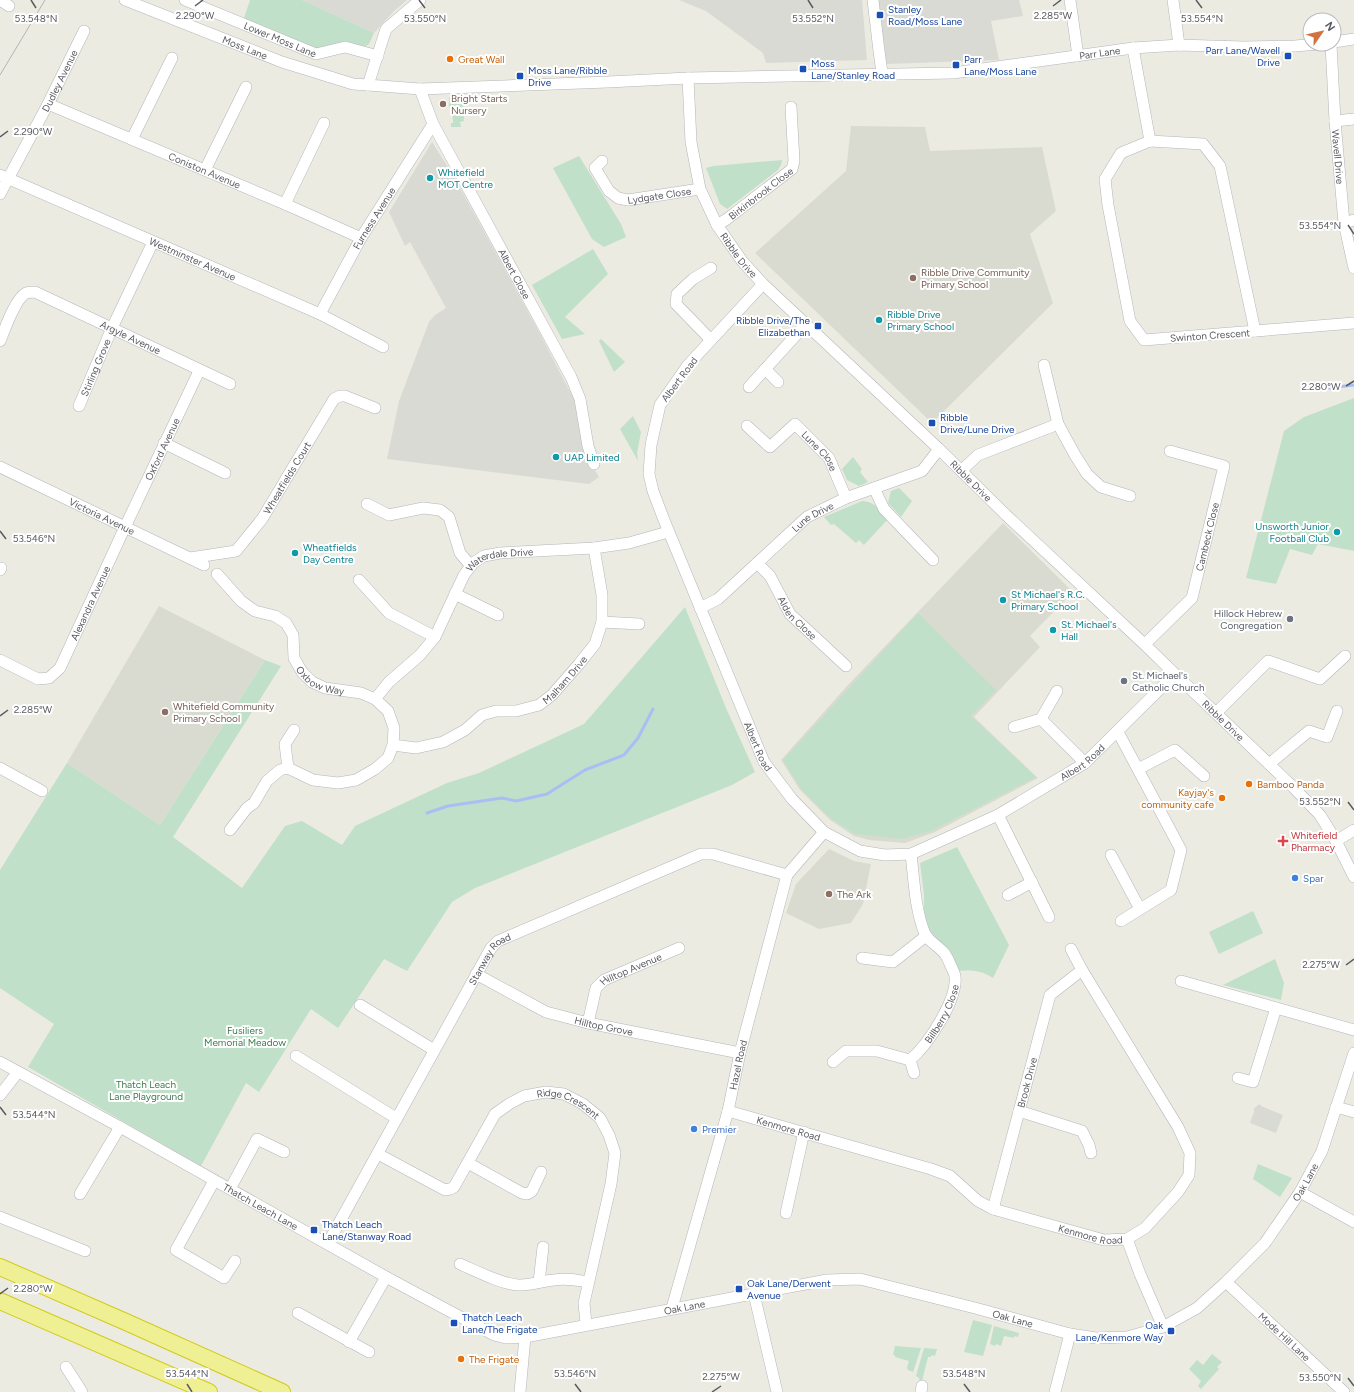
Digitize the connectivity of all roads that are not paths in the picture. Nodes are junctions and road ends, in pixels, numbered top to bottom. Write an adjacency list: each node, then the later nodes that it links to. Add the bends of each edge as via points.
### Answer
1 (125, 0): 19 (street, Moss Lane, via 282,62 352,84)
2 (185, 0): 14 (street, Lower Moss Lane, via 316,54 345,47)
3 (420, 0): 14 (street, via 386,28)
4 (873, 0): 17 (street)
5 (1070, 0): 15 (street)
6 (1173, 0): 10 (street)
7 (84, 31): 22 (street, Dudley Avenue)
8 (1354, 39): 9 (street)
9 (1342, 41)
10 (1179, 44): 11 (street, Parr Lane, via 1242,47); 12 (street, Parr Lane)
11 (1302, 45)
12 (1133, 48): 15 (street, Parr Lane); 29 (street)
13 (1331, 52): 25 (street, Wavell Drive)
14 (378, 56): 19 (street)
15 (1078, 56): 17 (street, Parr Lane, via 953,73)
16 (172, 58): 28 (street)
17 (882, 73): 18 (street, Parr Lane)
18 (688, 78): 21 (street, Moss Lane); 33 (street, Ribble Drive, via 691,142)
19 (368, 85): 21 (street, Moss Lane)
20 (246, 87): 31 (street)
21 (420, 89): 27 (street, Albert Close)
22 (48, 104): 28 (street, Coniston Avenue); 32 (street, Dudley Avenue)
23 (792, 107): 37 (street, Birkinbrook Close, via 792,169)
24 (1354, 119): 25 (street)
25 (1335, 121): 36 (street, Wavell Drive)
26 (324, 123): 35 (street)
27 (433, 124): 38 (street, Furness Avenue); 64 (street, Albert Close, via 571,377 580,399 588,446)
28 (132, 139): 31 (street, Coniston Avenue)
29 (1150, 141): 47 (street, Swinton Crescent, via 1203,144 1220,166); 47 (street, Swinton Crescent, via 1121,153 1105,179 1130,321 1144,340)
30 (602, 161): 33 (street, Lydgate Close, via 595,168 609,191 618,198 628,200)
31 (205, 170): 35 (street, Coniston Avenue)
32 (4, 177): 34 (street, Dudley Avenue); 39 (street, Westminster Avenue)
33 (700, 189): 37 (street, Ribble Drive)
34 (0, 194)
35 (285, 204): 38 (street, Coniston Avenue)
36 (1349, 222): 41 (street, Wavell Drive)
37 (717, 225): 42 (street, Ribble Drive, via 742,260)
38 (361, 238): 43 (street, Furness Avenue)
39 (153, 242): 43 (street, Westminster Avenue); 46 (street, Stirling Grove)
40 (711, 268): 48 (street, via 693,279 677,294 676,304)
41 (1354, 268)
42 (764, 284): 45 (street, Ribble Drive); 48 (street, Albert Road)
43 (320, 314): 50 (street, Westminster Avenue)
44 (1354, 323): 47 (street)
45 (806, 324): 52 (street); 62 (street, Ribble Drive)
46 (112, 328): 49 (street, Argyle Avenue, via 40,293 31,292 24,294 18,301); 53 (street, Argyle Avenue); 57 (street, Stirling Grove)
47 (1255, 332)
48 (711, 340): 73 (street, Albert Road, via 688,365 658,411 651,445 650,474 653,491)
49 (0, 341)
50 (383, 347)
51 (1044, 365): 59 (street)
52 (765, 369): 54 (street); 56 (street)
53 (199, 370): 55 (street, Argyle Avenue); 61 (street, Oxford Avenue)
54 (778, 382)
55 (230, 384)
56 (749, 387)
57 (79, 406)
58 (375, 408): 75 (street, Wheatfields Court, via 345,396 334,399 262,519 236,551)
59 (1058, 424): 66 (street, via 978,455); 69 (street, via 1087,474 1101,487)
60 (747, 426): 70 (street, Lune Close, via 770,448 795,424 829,458)
61 (164, 443): 67 (street); 72 (street, Oxford Avenue)
62 (939, 449): 66 (street, Ribble Drive); 68 (street, Lune Drive, via 922,470)
63 (1170, 451): 88 (street, Cambeck Close, via 1224,466 1192,598)
64 (594, 464)
65 (0, 467): 72 (street, Victoria Avenue)
66 (962, 471): 88 (street, Ribble Drive)
67 (225, 472)
68 (874, 488): 70 (street, Lune Drive); 76 (street, via 884,509)
69 (1130, 496)
70 (846, 498): 77 (street, Lune Drive, via 807,517)
71 (373, 510): 79 (street, via 389,515 423,508 440,510 449,517 460,553)
72 (124, 527): 75 (street, Victoria Avenue); 90 (street, Alexandra Avenue, via 60,668 49,678 38,679)
73 (668, 532): 74 (street, Waterdale Drive, via 629,543); 83 (street, Albert Road)
74 (594, 548): 79 (street, Waterdale Drive, via 500,553 484,556); 85 (street, Malham Drive, via 602,595)
75 (190, 558): 78 (street, Victoria Avenue)
76 (932, 560)
77 (757, 562): 83 (street, Lune Drive, via 718,599); 91 (street, Alden Close, via 770,576 790,614)
78 (204, 565)
79 (471, 566): 82 (street, Waterdale Drive)
80 (217, 574): 94 (street, Oxbow Way, via 241,601 255,611 275,616 286,623 292,635 294,658 312,682 325,688 361,693)
81 (359, 580): 87 (street, via 389,613)
82 (455, 594): 84 (street); 87 (street, Waterdale Drive)
83 (700, 608): 112 (street, Albert Road, via 764,762 792,799)
84 (498, 615)
85 (602, 622): 86 (street, via 626,619); 101 (street, Malham Drive, via 595,644 552,696 539,705 482,715 465,730 443,742 416,748)
86 (639, 624)
87 (435, 637): 94 (street, Waterdale Drive)
88 (1145, 644): 92 (street, Ribble Drive)
89 (1345, 656): 96 (street, via 1320,679 1268,661)
90 (0, 660)
91 (846, 666)
92 (1175, 674): 96 (street, Ribble Drive); 100 (street, Albert Road)
93 (1057, 691): 97 (street)
94 (375, 699): 101 (street, Oxbow Way, via 388,711 394,728)
95 (1337, 711): 103 (street, via 1327,737 1309,730)
96 (1216, 713): 103 (street, Ribble Drive)
97 (1041, 719): 98 (street); 102 (street)
98 (1014, 727)
99 (294, 730): 105 (street, via 285,744)
100 (1118, 732): 102 (street, Albert Road); 106 (street)
101 (393, 745): 105 (street, via 388,758 356,780 338,783 313,780)
102 (1085, 763): 109 (street, Albert Road)
103 (1269, 764): 113 (street, Ribble Drive, via 1320,815)
104 (0, 768): 108 (street)
105 (288, 768): 110 (street, via 280,770 266,782 254,803 246,808)
106 (1138, 770): 107 (street, via 1175,750); 120 (street, via 1181,850 1171,890)
107 (1204, 776)
108 (42, 791)
109 (998, 815): 114 (street, Albert Road); 118 (street)
110 (230, 830)
111 (1354, 830): 113 (street)
112 (824, 832): 114 (street, Albert Road, via 860,851 885,855); 116 (street, Hazel Road)
113 (1336, 841): 117 (street)
114 (911, 854): 123 (street, via 916,899)
115 (1111, 855): 120 (street)
116 (787, 874): 128 (street, Stanway Road, via 713,854 701,854 498,941); 135 (street, Hazel Road)
117 (1354, 877)
118 (1032, 882): 119 (street); 121 (street)
119 (1008, 895)
120 (1140, 909): 122 (street)
121 (1049, 917)
122 (1121, 921)
123 (926, 936): 126 (street, via 893,962); 138 (street, Billberry Close, via 944,953 951,966 955,975 954,993 943,1017 921,1049)
124 (679, 948): 132 (street, Hilltop Avenue, via 604,980 596,988)
125 (1071, 949): 127 (street, Kenmore Road)
126 (862, 958)
127 (1082, 970): 147 (street, Brook Drive, via 1050,995); 165 (street, Kenmore Road, via 1178,1127 1190,1153 1189,1175 1178,1192 1145,1228)
128 (476, 974): 132 (street, Hilltop Grove, via 546,1012); 134 (street, Stanway Road)
129 (1181, 981): 131 (street)
130 (360, 1005): 134 (street)
131 (1276, 1008): 133 (street); 143 (street, via 1253,1082)
132 (588, 1023): 135 (street, Hilltop Grove)
133 (1354, 1030)
134 (434, 1050): 149 (street, Stanway Road)
135 (740, 1053): 146 (street, Hazel Road)
136 (1354, 1053): 145 (street, Oak Lane)
137 (296, 1056): 149 (street)
138 (910, 1060): 140 (street, via 877,1051 843,1047); 142 (street)
139 (0, 1062): 141 (street, Thatch Leach Lane)
140 (833, 1062)
141 (18, 1072): 144 (street); 150 (street, Thatch Leach Lane)
142 (914, 1073)
143 (1238, 1078)
144 (0, 1095)
145 (1336, 1107): 148 (street); 159 (street, Oak Lane, via 1322,1152)
146 (728, 1111): 151 (street, Kenmore Road); 178 (street, Hazel Road)
147 (1019, 1111): 153 (street, via 1082,1132); 161 (street, Brook Drive)
148 (1354, 1112)
149 (396, 1118): 154 (street, Stanway Road)
150 (120, 1127): 157 (street, Thatch Leach Lane); 160 (street)
151 (804, 1132): 161 (street, Kenmore Road, via 950,1176 978,1201); 162 (street)
152 (284, 1152): 158 (street, via 257,1139)
153 (1091, 1153)
154 (378, 1154): 155 (street, Ridge Crescent, via 445,1190 454,1187); 166 (street, Stanway Road)
155 (468, 1163): 156 (street, via 527,1194 532,1191); 174 (street, Ridge Crescent, via 495,1114 524,1096 546,1092 564,1094 583,1104 600,1118 615,1153 611,1184)
156 (541, 1172)
157 (214, 1181): 158 (street, Thatch Leach Lane); 169 (street, via 176,1250 224,1278)
158 (230, 1189): 166 (street, Thatch Leach Lane)
159 (1300, 1192): 164 (street); 175 (street, Oak Lane, via 1265,1243)
160 (80, 1194)
161 (993, 1209): 165 (street, Kenmore Road, via 1104,1240)
162 (786, 1213)
163 (0, 1217): 168 (street)
164 (1354, 1222)
165 (1127, 1239): 181 (street)
166 (328, 1244): 172 (street, Thatch Leach Lane)
167 (543, 1247): 173 (street)
168 (85, 1251)
169 (235, 1261)
170 (460, 1264): 173 (street, via 516,1285)
171 (0, 1267): 190 (highway)
172 (386, 1277): 183 (street, Thatch Leach Lane, via 494,1335 506,1338); 184 (street)
173 (539, 1282): 174 (street, via 566,1279)
174 (588, 1282): 180 (street, Ridge Crescent, via 584,1303)
175 (1226, 1282): 181 (street, Oak Lane, via 1197,1308); 187 (street, Mode Hill Lane)
176 (754, 1294): 178 (street, Oak Lane); 182 (street, Oak Lane, via 827,1280 860,1279); 192 (street)
177 (0, 1301): 189 (highway)
178 (672, 1308): 180 (street, Oak Lane)
179 (298, 1313): 184 (street)
180 (586, 1324): 183 (street, Oak Lane)
181 (1163, 1327): 182 (street, Oak Lane, via 1128,1337 1096,1338)
182 (1070, 1334): 193 (street)
183 (525, 1337): 191 (street)
184 (349, 1342): 185 (street)
185 (368, 1352)
186 (66, 1367): 188 (street)
187 (1336, 1390)
188 (82, 1392)
189 (209, 1392)
190 (282, 1392)
191 (520, 1392)
192 (777, 1392)
193 (1055, 1392)

